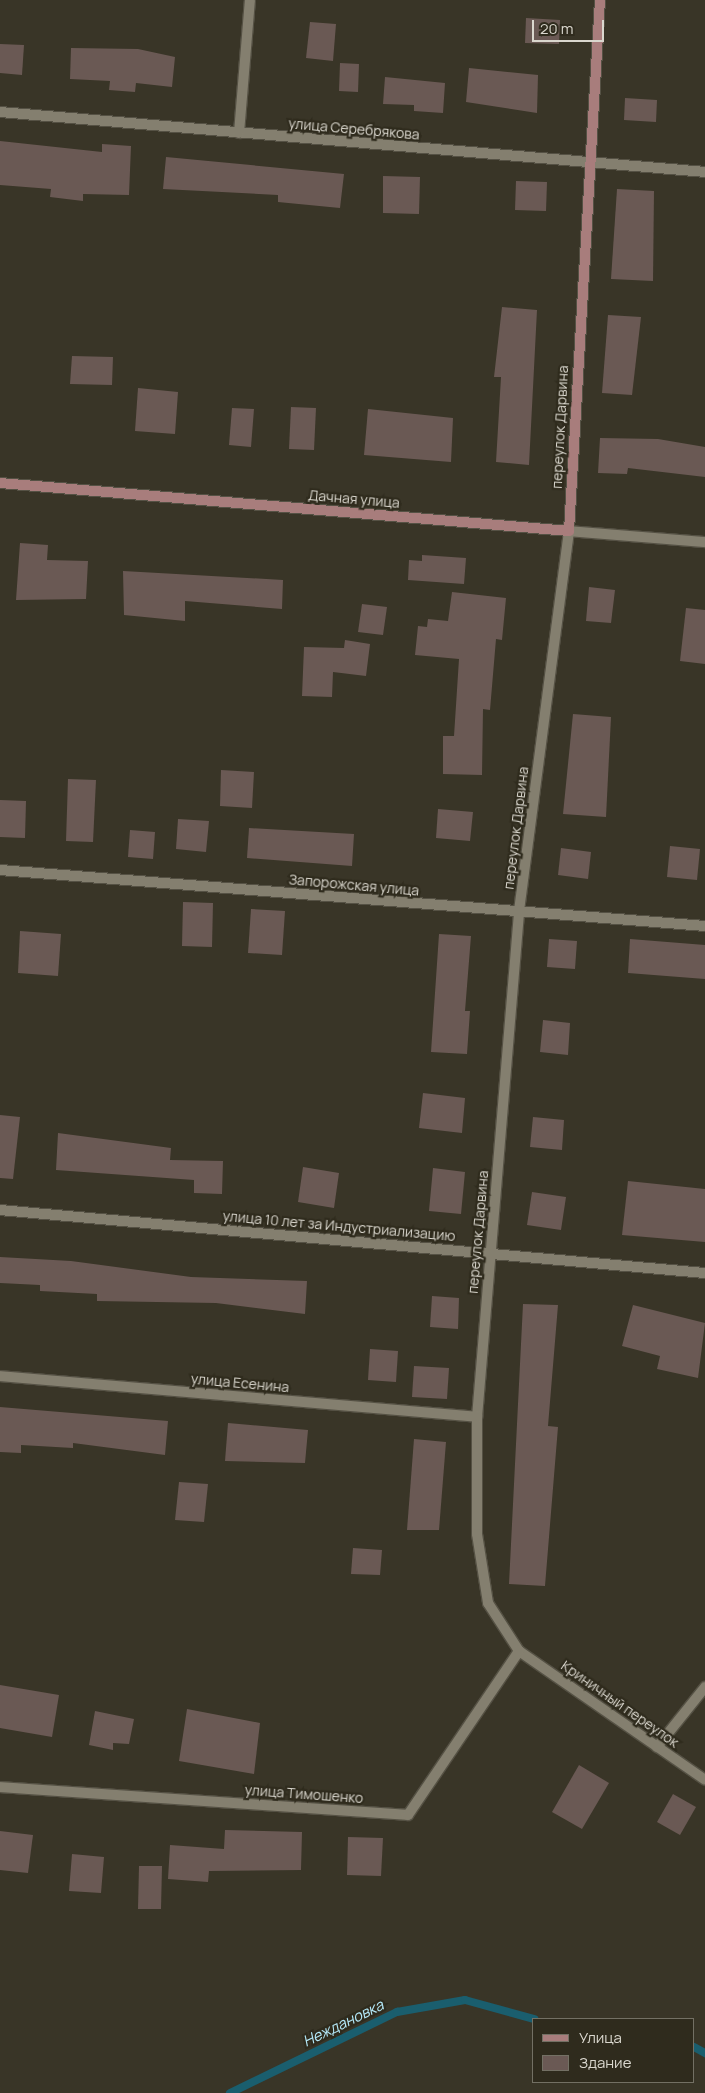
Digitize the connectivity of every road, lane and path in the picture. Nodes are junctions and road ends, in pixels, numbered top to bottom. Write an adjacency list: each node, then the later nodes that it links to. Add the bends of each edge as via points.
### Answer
1 (250, 0): 4 (street)
2 (600, 0): 5 (street, переулок Дарвина)
3 (0, 112): 4 (street, улица Серебрякова)
4 (239, 133): 5 (street, улица Серебрякова)
5 (588, 161): 6 (street, улица Серебрякова); 8 (street, переулок Дарвина)
6 (705, 172)
7 (0, 483): 8 (street, Дачная улица)
8 (569, 531): 9 (street, Дачная улица); 11 (street, переулок Дарвина)
9 (705, 542)
10 (0, 870): 11 (street, Запорожская улица)
11 (519, 912): 12 (street, Запорожская улица); 14 (street, переулок Дарвина)
12 (705, 926)
13 (0, 1210): 14 (street, улица 10 лет за Индустриализацию)
14 (490, 1254): 15 (street, улица 10 лет за Индустриализацию); 17 (street, переулок Дарвина)
15 (705, 1273)
16 (0, 1376): 17 (street, улица Есенина)
17 (477, 1418): 18 (street, переулок Дарвина, via 477,1534 488,1603)
18 (519, 1651): 20 (street, Криничный переулок); 22 (street, улица Тимошенко, via 408,1815)
19 (705, 1687): 20 (street)
20 (657, 1747): 21 (street, Криничный переулок)
21 (705, 1780)
22 (0, 1788)

